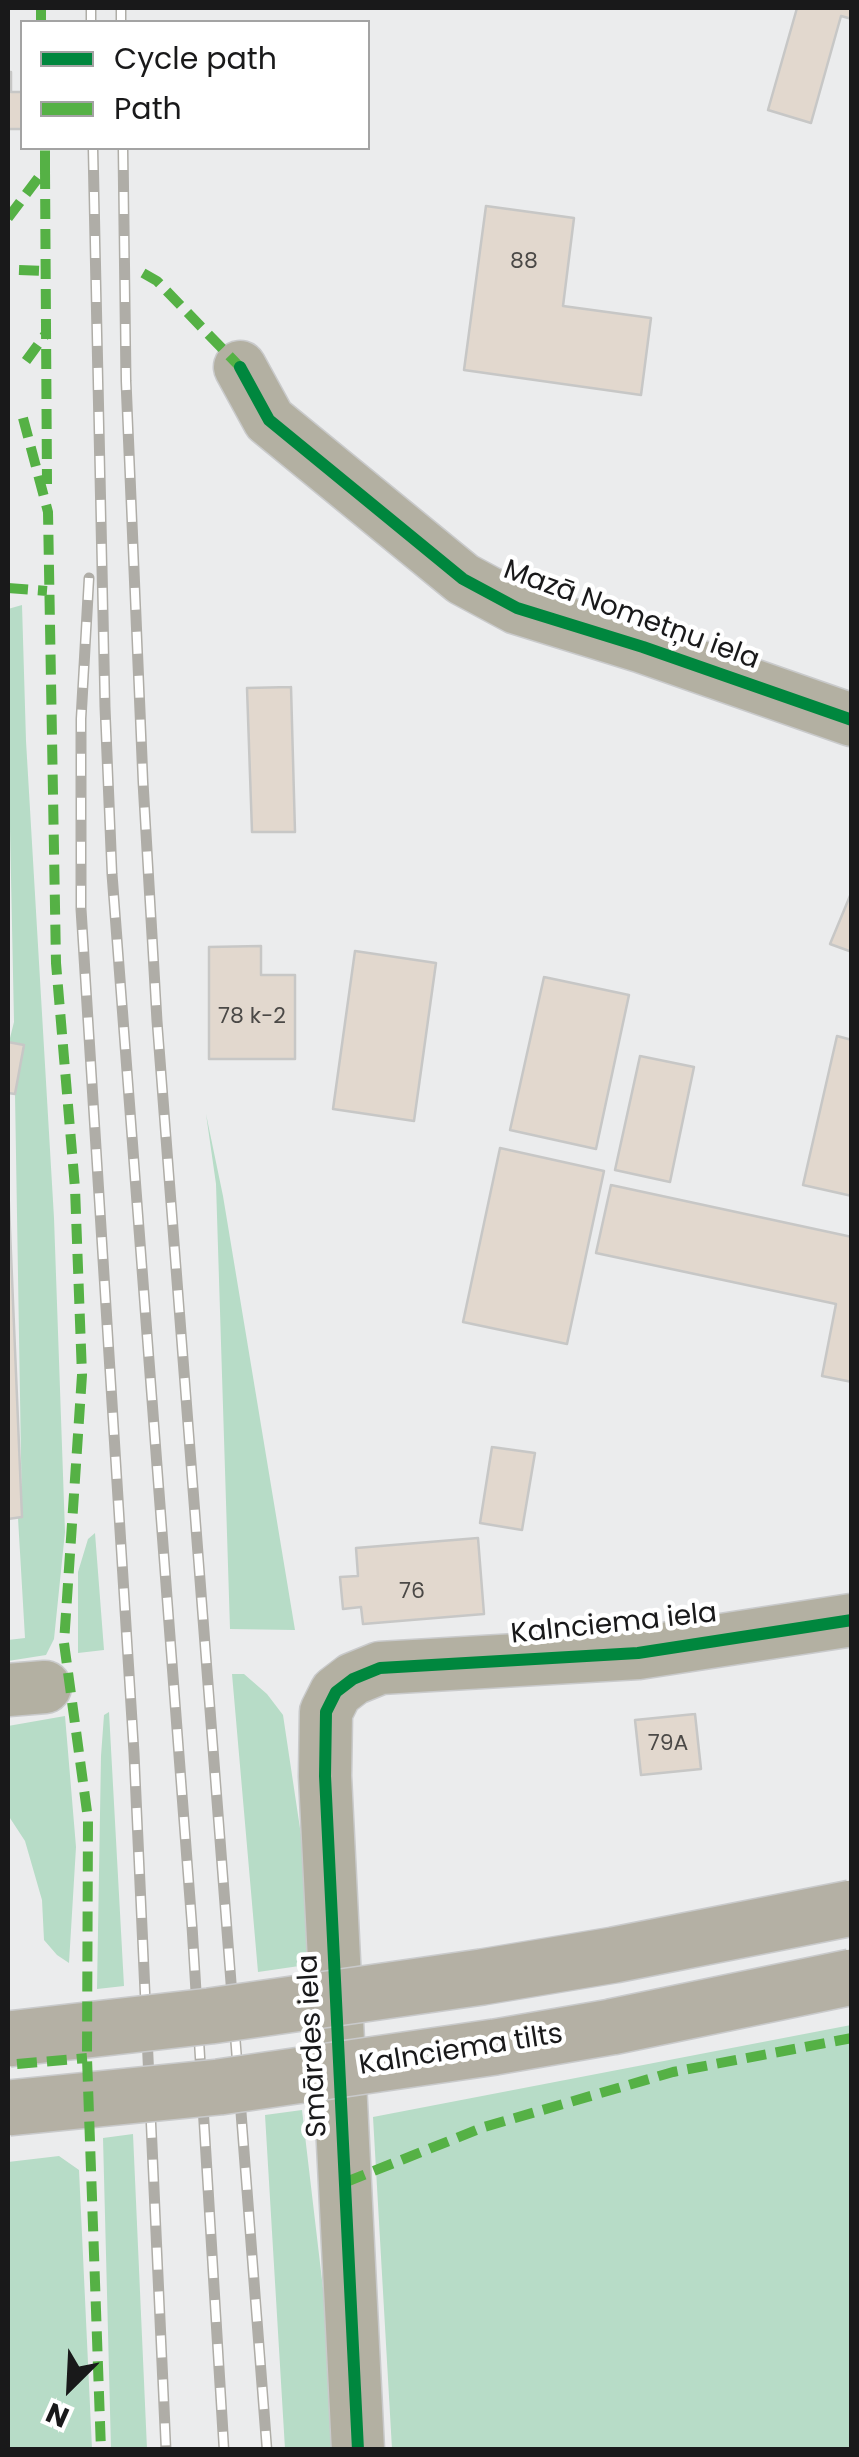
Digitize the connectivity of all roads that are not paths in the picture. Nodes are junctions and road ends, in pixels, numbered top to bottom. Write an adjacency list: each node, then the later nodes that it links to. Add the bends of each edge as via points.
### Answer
1 (240, 367): 2 (street, Mazā Nometņu iela, via 269,420 463,579 517,608)
2 (852, 720)
3 (852, 1620): 4 (street, Kalnciema iela, via 638,1653)
4 (380, 1668): 9 (street, Smārdes iela, via 336,1692 326,1712)
5 (852, 1908): 7 (main road, bridge, via 482,1977)
6 (852, 1977): 8 (main road, Kalnciema tilts, bridge, via 495,2047 219,2087)
7 (8, 2038)
8 (8, 2108)
9 (358, 2450)

